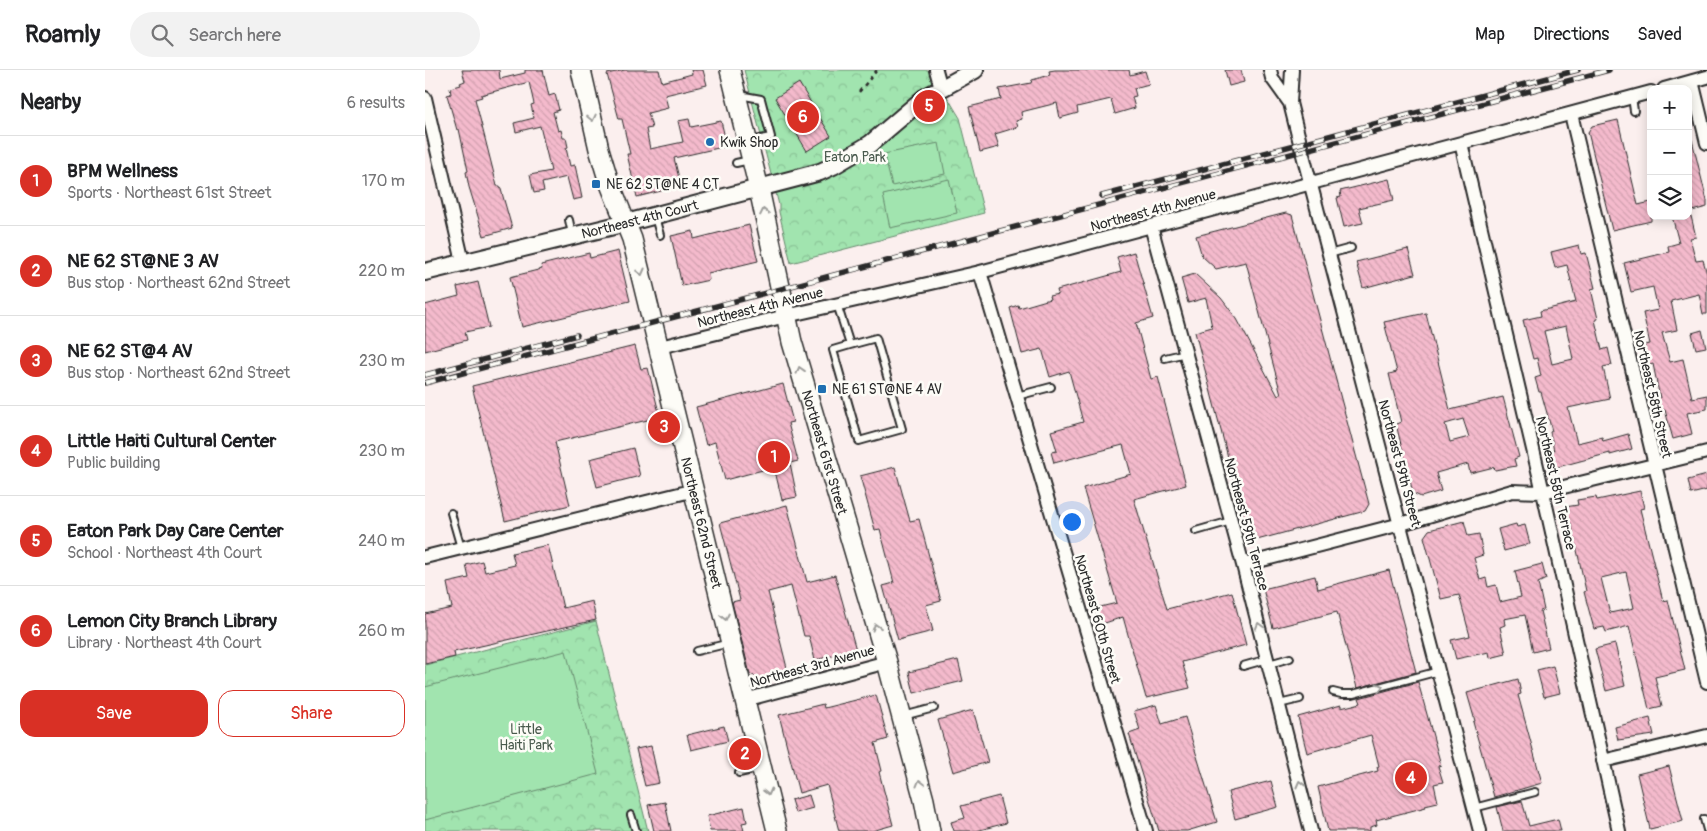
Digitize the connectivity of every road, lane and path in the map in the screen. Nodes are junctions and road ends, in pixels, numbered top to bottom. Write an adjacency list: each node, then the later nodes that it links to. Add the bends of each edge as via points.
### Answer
1 (581, 70): 25 (main road, Northeast 62nd Street, one-way to 25, via 601,157)
2 (730, 70): 22 (main road, Northeast 61st Street, via 747,141 743,161)
3 (877, 70): 12 (path)
4 (936, 70): 11 (street)
5 (975, 70): 11 (street, Northeast 4th Court)
6 (1270, 70): 16 (street, Northeast 59th Street, via 1272,78)
7 (1292, 70): 16 (street, Northeast 59th Street)
8 (1707, 77): 9 (street)
9 (1691, 81): 10 (street); 20 (street)
10 (1678, 85)
11 (941, 88): 22 (street, Northeast 4th Court, via 918,102 870,144 833,166)
12 (859, 92)
13 (1647, 93): 14 (street, Northeast 4th Avenue)
14 (1631, 97): 17 (lane); 18 (street, Northeast 4th Avenue)
15 (425, 98): 31 (street)
16 (1291, 103): 21 (street, Northeast 59th Street)
17 (1634, 111)
18 (1571, 114): 19 (street, Northeast 4th Avenue); 43 (street, Northeast 58th Street)
19 (1461, 143): 21 (street, Northeast 4th Avenue); 45 (street, Northeast 58th Terrace)
20 (1707, 143)
21 (1311, 184): 26 (street, Northeast 4th Avenue); 30 (street, Northeast 59th Street)
22 (759, 189): 23 (street, Northeast 4th Court); 35 (main road, Northeast 61st Street, one-way to 22)
23 (655, 216): 25 (street, Northeast 4th Court); 27 (lane)
24 (569, 220): 28 (lane)
25 (626, 223): 28 (street, Northeast 4th Court); 37 (main road, Northeast 62nd Street, one-way to 37)
26 (1151, 226): 33 (street, Northeast 4th Avenue); 38 (street, Northeast 59th Terrace)
27 (660, 235)
28 (573, 236): 31 (street, Northeast 4th Court)
29 (1351, 248): 30 (lane)
30 (1329, 254): 48 (street, Northeast 59th Street)
31 (463, 262): 32 (street, Northeast 4th Court)
32 (431, 272)
33 (980, 272): 34 (street, Northeast 4th Avenue); 41 (street, Northeast 60th Street)
34 (837, 304): 35 (street, Northeast 4th Avenue); 36 (lane)
35 (786, 316): 37 (street, Northeast 4th Avenue); 56 (main road, Northeast 61st Street, one-way to 35)
36 (850, 345): 36 (lane, via 833,350 859,441 902,429 876,338)
37 (660, 347): 44 (main road, Northeast 62nd Street)
38 (1186, 353): 39 (lane); 47 (street, Northeast 59th Terrace)
39 (1165, 358)
40 (1051, 387): 41 (lane)
41 (1017, 396): 79 (street, Northeast 60th Street)
42 (1707, 452): 43 (street)
43 (1655, 464): 45 (street); 60 (street, Northeast 58th Street)
44 (695, 490): 50 (street); 53 (main road, Northeast 62nd Street, one-way to 53)
45 (1543, 492): 48 (street, via 1512,491); 68 (street, Northeast 58th Terrace)
46 (451, 514): 50 (lane)
47 (1231, 521): 49 (lane); 52 (street, Northeast 59th Terrace)
48 (1401, 524): 52 (street); 59 (street, Northeast 59th Street)
49 (1196, 531)
50 (461, 548): 51 (street)
51 (425, 557)
52 (1243, 565): 57 (street, Northeast 59th Terrace, one-way to 52)
53 (731, 642): 54 (lane); 63 (main road, Northeast 62nd Street)
54 (697, 651)
55 (1290, 658): 57 (lane)
56 (887, 662): 63 (street, Northeast 3rd Avenue); 66 (main road, Northeast 61st Street)
57 (1268, 662): 58 (lane); 64 (street, Northeast 59th Terrace)
58 (1243, 666)
59 (1439, 671): 61 (lane, one-way to 59, via 1353,694); 72 (street, Northeast 59th Street)
60 (1707, 682)
61 (1333, 692)
62 (1300, 698): 64 (lane)
63 (745, 700): 69 (main road, Northeast 62nd Street)
64 (1279, 704): 80 (street, Northeast 59th Terrace, one-way to 64)
65 (934, 708): 66 (lane)
66 (901, 716): 78 (main road, Northeast 61st Street, one-way to 66, via 925,800 905,747)
67 (1707, 736): 68 (street)
68 (1603, 761): 82 (street, Northeast 58th Terrace)
69 (762, 767): 70 (lane); 77 (main road, Northeast 62nd Street, one-way to 77)
70 (739, 773)
71 (1535, 792): 72 (lane)
72 (1474, 808): 81 (street, Northeast 59th Street)
73 (631, 815): 76 (lane)
74 (1704, 819): 75 (lane)
75 (1707, 830)
76 (636, 831)
77 (777, 831)
78 (930, 831)
79 (1146, 831)
80 (1311, 831)
81 (1480, 831)
82 (1619, 831)

